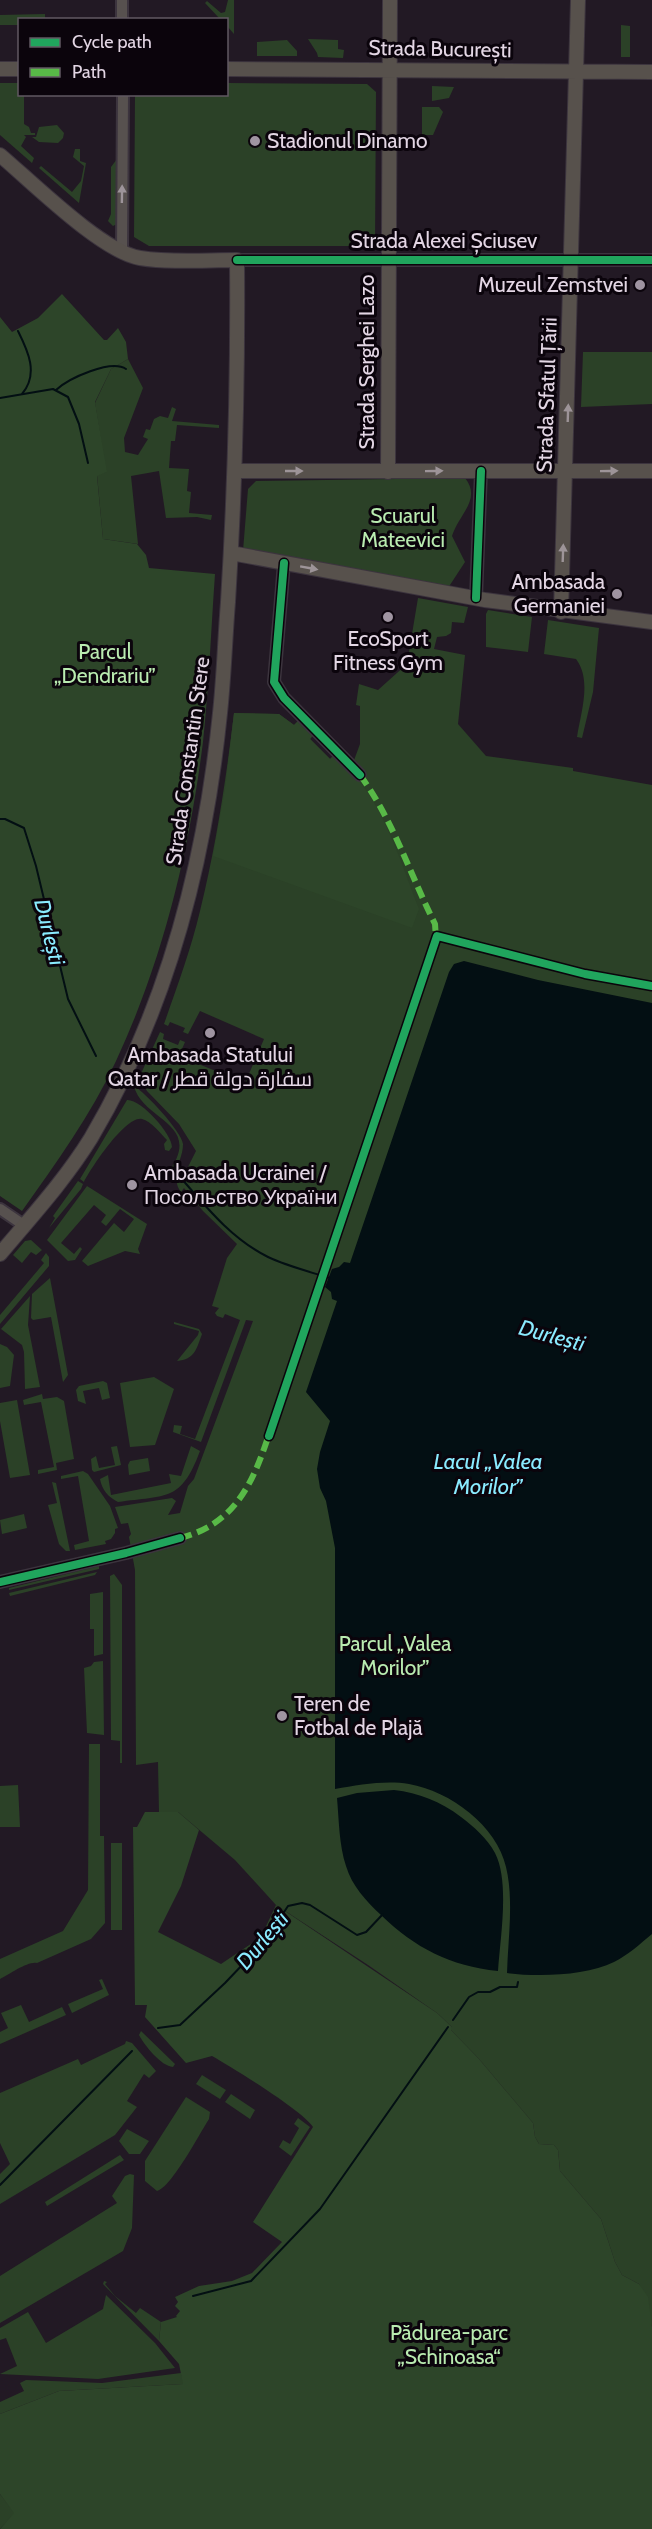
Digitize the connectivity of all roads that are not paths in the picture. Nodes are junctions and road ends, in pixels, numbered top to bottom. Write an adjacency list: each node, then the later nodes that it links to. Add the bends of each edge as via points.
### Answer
1 (122, 0): 4 (street)
2 (390, 0): 8 (main road, Strada Serghei Lazo)
3 (578, 0): 9 (main road, Strada Sfatul Țării)
4 (122, 18)
5 (0, 69): 6 (main road)
6 (18, 69)
7 (228, 69): 8 (main road, Strada București)
8 (390, 69): 9 (main road, Strada București); 14 (main road, Strada Serghei Lazo)
9 (577, 72): 10 (main road, Strada București); 16 (main road, Strada Sfatul Țării)
10 (652, 72)
11 (123, 96): 13 (street, one-way to 11)
12 (0, 155): 13 (main road, Strada Alexei Șciusev, via 102,241)
13 (122, 252): 15 (main road, Strada Alexei Șciusev, via 140,258)
14 (388, 259): 15 (street, Strada Alexei Șciusev); 16 (street, Strada Alexei Șciusev); 21 (main road, Strada Serghei Lazo)
15 (237, 260): 18 (main road, Strada Constantin Stere)
16 (572, 260): 17 (street, Strada Alexei Șciusev); 22 (main road, Strada Sfatul Țării, one-way to 16)
17 (652, 260)
18 (236, 471): 21 (main road, one-way to 21); 23 (main road, Strada Constantin Stere)
19 (480, 471): 21 (main road, one-way to 19); 22 (main road); 25 (street)
20 (652, 471): 22 (main road, one-way to 20)
21 (388, 472)
22 (566, 472): 26 (main road, Strada Sfatul Țării, one-way to 22)
23 (231, 553): 24 (main road); 30 (main road, Strada Constantin Stere, via 220,713 207,806 174,953 127,1072 90,1139)
24 (284, 563): 25 (main road, one-way to 25); 28 (street, via 274,682 284,698)
25 (476, 598): 26 (main road)
26 (561, 612): 27 (main road)
27 (652, 622)
28 (360, 775)
29 (0, 1209): 30 (street)
30 (25, 1226): 31 (main road, Strada Constantin Stere)
31 (0, 1254)
32 (180, 1538): 33 (street)
33 (0, 1582)

